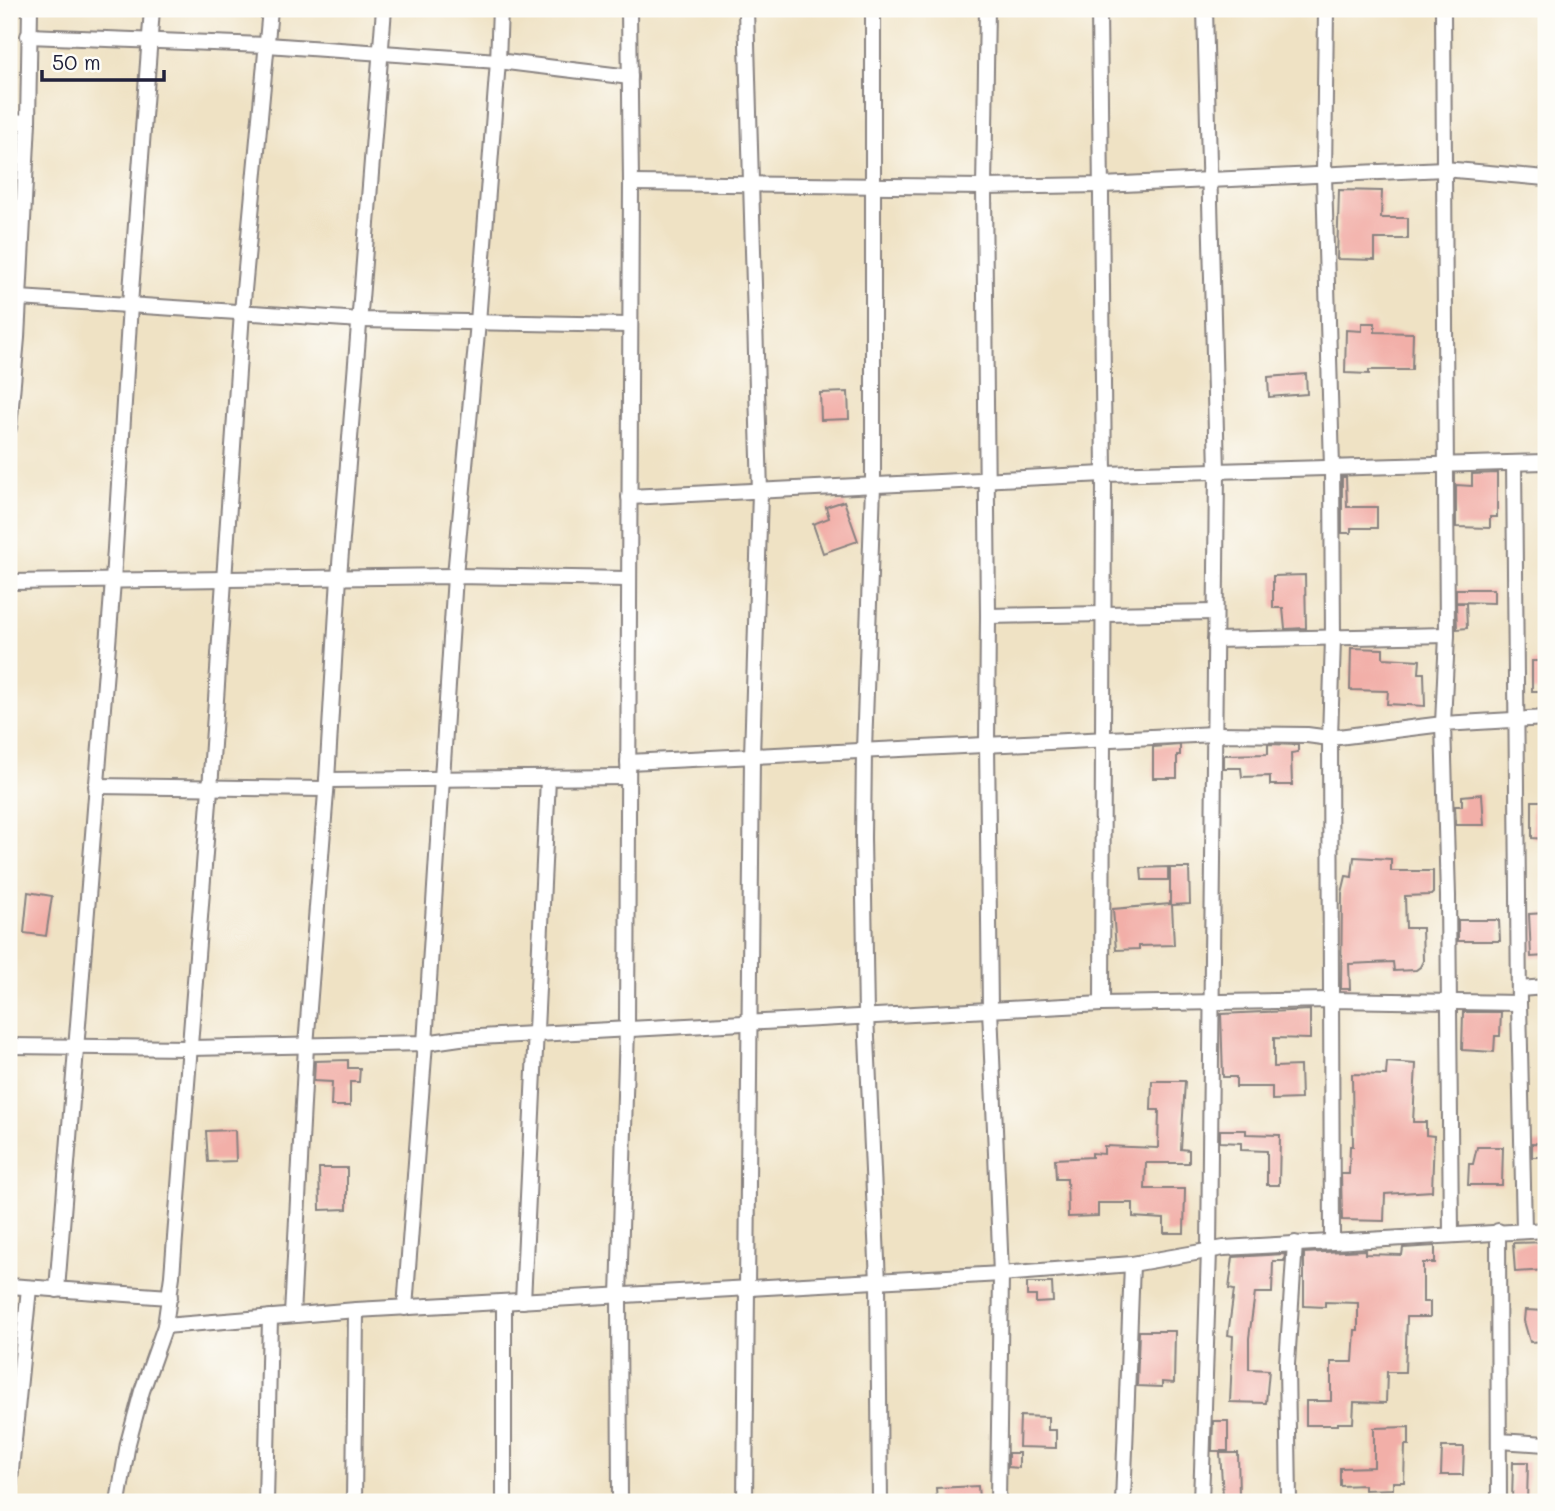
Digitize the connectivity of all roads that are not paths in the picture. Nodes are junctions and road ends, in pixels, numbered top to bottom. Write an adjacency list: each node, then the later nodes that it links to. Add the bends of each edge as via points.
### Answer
1 (30, 9): 14 (street)
2 (152, 9): 15 (street)
3 (270, 9): 16 (street)
4 (384, 9): 17 (street)
5 (500, 9): 18 (street)
6 (629, 9): 19 (street)
7 (746, 9): 29 (street)
8 (873, 9): 27 (street)
9 (987, 9): 30 (street)
10 (1098, 9): 28 (street)
11 (1205, 9): 25 (street)
12 (1326, 9): 23 (street)
13 (1443, 9): 22 (street)
14 (28, 36): 15 (street); 21 (street)
15 (149, 41): 16 (street); 32 (street)
16 (267, 45): 17 (street); 33 (street)
17 (382, 53): 18 (street); 34 (street)
18 (498, 61): 19 (street); 35 (street)
19 (630, 77): 26 (street)
20 (9, 121): 21 (street)
21 (28, 122): 31 (street)
22 (1444, 169): 23 (street); 24 (street); 41 (street)
23 (1324, 175): 25 (street); 42 (street)
24 (1546, 178)
25 (1208, 181): 28 (street); 43 (street)
26 (631, 183): 29 (street); 36 (street)
27 (874, 185): 29 (street); 30 (street); 46 (street)
28 (1102, 185): 30 (street); 44 (street)
29 (750, 186): 47 (street)
30 (984, 187): 45 (street)
31 (19, 298): 32 (street); 37 (street)
32 (130, 305): 33 (street); 53 (street)
33 (242, 312): 34 (street); 51 (street)
34 (361, 320): 35 (street); 50 (street)
35 (478, 322): 36 (street); 49 (street)
36 (629, 325): 48 (street)
37 (13, 338): 38 (street)
38 (9, 428)
39 (1546, 462): 40 (street)
40 (1514, 463): 41 (street); 61 (street)
41 (1447, 465): 42 (street); 58 (street)
42 (1332, 467): 43 (street); 59 (street)
43 (1217, 471): 44 (street); 55 (street)
44 (1104, 474): 45 (street); 56 (street)
45 (987, 481): 46 (street); 57 (street)
46 (873, 485): 47 (street); 68 (street)
47 (760, 492): 48 (street); 69 (street)
48 (629, 497): 52 (street)
49 (455, 576): 50 (street); 52 (street); 72 (street)
50 (339, 577): 51 (street); 74 (street)
51 (224, 579): 53 (street); 76 (street)
52 (628, 579): 70 (street)
53 (113, 581): 54 (street); 75 (street)
54 (9, 582)
55 (1215, 612): 56 (street); 60 (street)
56 (1104, 614): 57 (street); 66 (street)
57 (988, 616): 67 (street)
58 (1447, 635): 59 (street); 63 (street)
59 (1333, 638): 60 (street); 65 (street)
60 (1216, 640): 64 (street)
61 (1518, 718): 62 (street); 63 (street); 78 (street)
62 (1546, 718)
63 (1443, 724): 65 (street); 81 (street)
64 (1215, 734): 65 (street); 66 (street); 80 (street)
65 (1330, 738): 79 (street)
66 (1104, 739): 67 (street); 82 (street)
67 (987, 743): 68 (street); 83 (street)
68 (864, 750): 69 (street); 84 (street)
69 (752, 756): 70 (street); 85 (street)
70 (628, 762): 71 (street)
71 (628, 777): 73 (street); 86 (street)
72 (441, 779): 73 (street); 74 (street); 88 (street)
73 (548, 779): 87 (street)
74 (326, 784): 76 (street); 90 (street)
75 (96, 786): 76 (street); 91 (street)
76 (210, 789): 92 (street)
77 (1546, 987): 78 (street)
78 (1519, 996): 81 (street); 93 (street)
79 (1330, 1000): 80 (street); 81 (street); 97 (street)
80 (1213, 1002): 82 (street); 99 (street)
81 (1448, 1002): 96 (street)
82 (1102, 1004): 83 (street)
83 (990, 1009): 84 (street); 101 (street)
84 (866, 1016): 85 (street); 102 (street)
85 (748, 1021): 86 (street); 105 (street)
86 (627, 1028): 87 (street); 108 (street)
87 (537, 1034): 88 (street); 109 (street)
88 (425, 1043): 90 (street); 111 (street)
89 (9, 1046): 91 (street)
90 (306, 1046): 92 (street); 113 (street)
91 (75, 1048): 92 (street); 106 (street)
92 (190, 1048): 107 (street)
93 (1524, 1230): 94 (street); 95 (street)
94 (1546, 1230)
95 (1498, 1231): 96 (street); 116 (street)
96 (1451, 1234): 97 (street)
97 (1332, 1241): 98 (street)
98 (1295, 1242): 99 (street); 129 (street, via 1287,1364)
99 (1209, 1250): 100 (street); 128 (street)
100 (1132, 1264): 101 (street); 127 (street)
101 (1001, 1273): 102 (street); 126 (street)
102 (877, 1282): 105 (street); 125 (street)
103 (9, 1286): 104 (street)
104 (29, 1288): 106 (street); 118 (street)
105 (746, 1288): 108 (street); 124 (street)
106 (57, 1290): 107 (street)
107 (170, 1297): 115 (street)
108 (619, 1297): 109 (street); 123 (street)
109 (523, 1301): 110 (street)
110 (504, 1302): 111 (street); 122 (street)
111 (405, 1308): 112 (street)
112 (356, 1310): 113 (street); 121 (street)
113 (292, 1315): 114 (street)
114 (271, 1317): 115 (street); 120 (street)
115 (165, 1326): 119 (street, via 128,1443)
116 (1499, 1441): 117 (street); 130 (street)
117 (1546, 1444)
118 (9, 1490)
119 (118, 1502)
120 (266, 1502)
121 (354, 1502)
122 (504, 1502)
123 (620, 1502)
124 (745, 1502)
125 (880, 1502)
126 (998, 1502)
127 (1123, 1502)
128 (1201, 1502)
129 (1289, 1502)
130 (1499, 1502)

